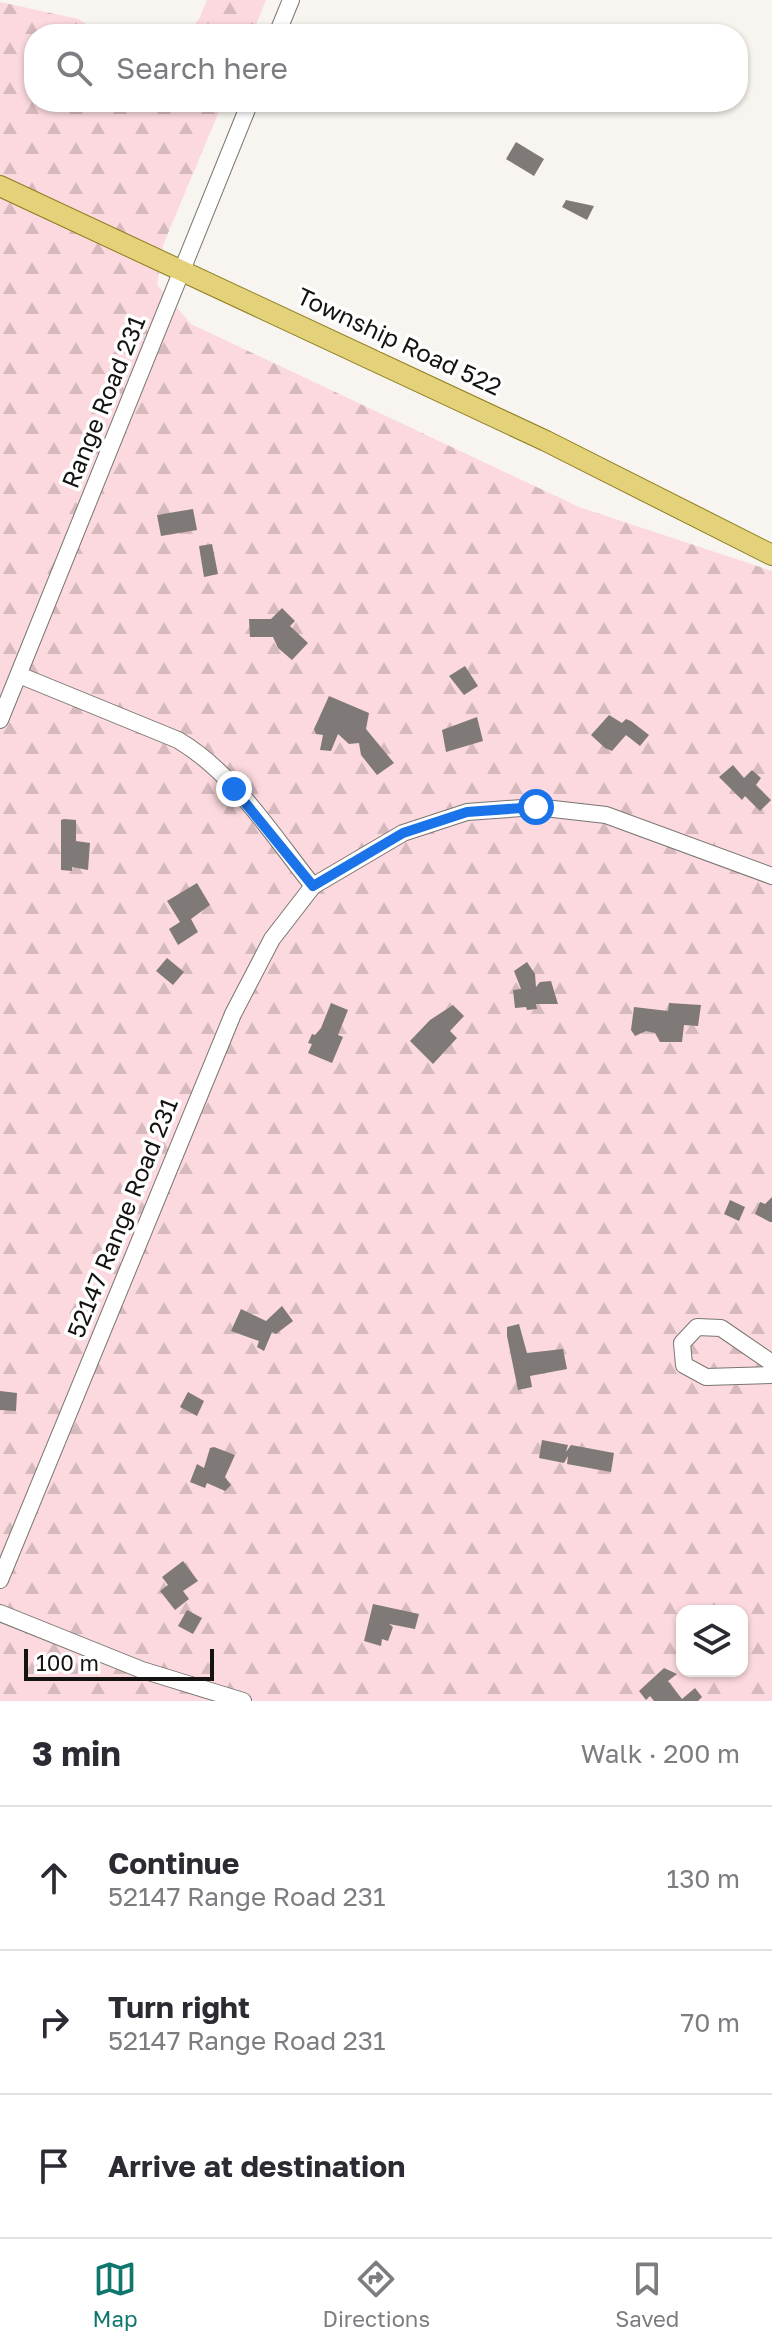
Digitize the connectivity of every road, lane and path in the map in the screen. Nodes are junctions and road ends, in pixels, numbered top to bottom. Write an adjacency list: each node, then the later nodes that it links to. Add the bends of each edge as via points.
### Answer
1 (291, 0): 2 (street)
2 (281, 24)
3 (246, 112): 5 (street, Range Road 231)
4 (0, 186): 5 (main road, Township Road 522)
5 (184, 270): 6 (main road, Township Road 522, via 546,441); 7 (street, Range Road 231)
6 (772, 555)
7 (19, 675): 8 (street, Range Road 231); 10 (street, via 200,753)
8 (0, 720)
9 (772, 876): 10 (street, 52147 Range Road 231, via 606,815 536,807 467,812 403,833)
10 (313, 886): 13 (street, 52147 Range Road 231, via 272,939 233,1014)
11 (772, 1363): 12 (street, via 721,1328 697,1327 682,1343 684,1365 706,1377)
12 (772, 1375)
13 (0, 1580)
14 (0, 1613): 15 (street, via 142,1670)
15 (243, 1701)

